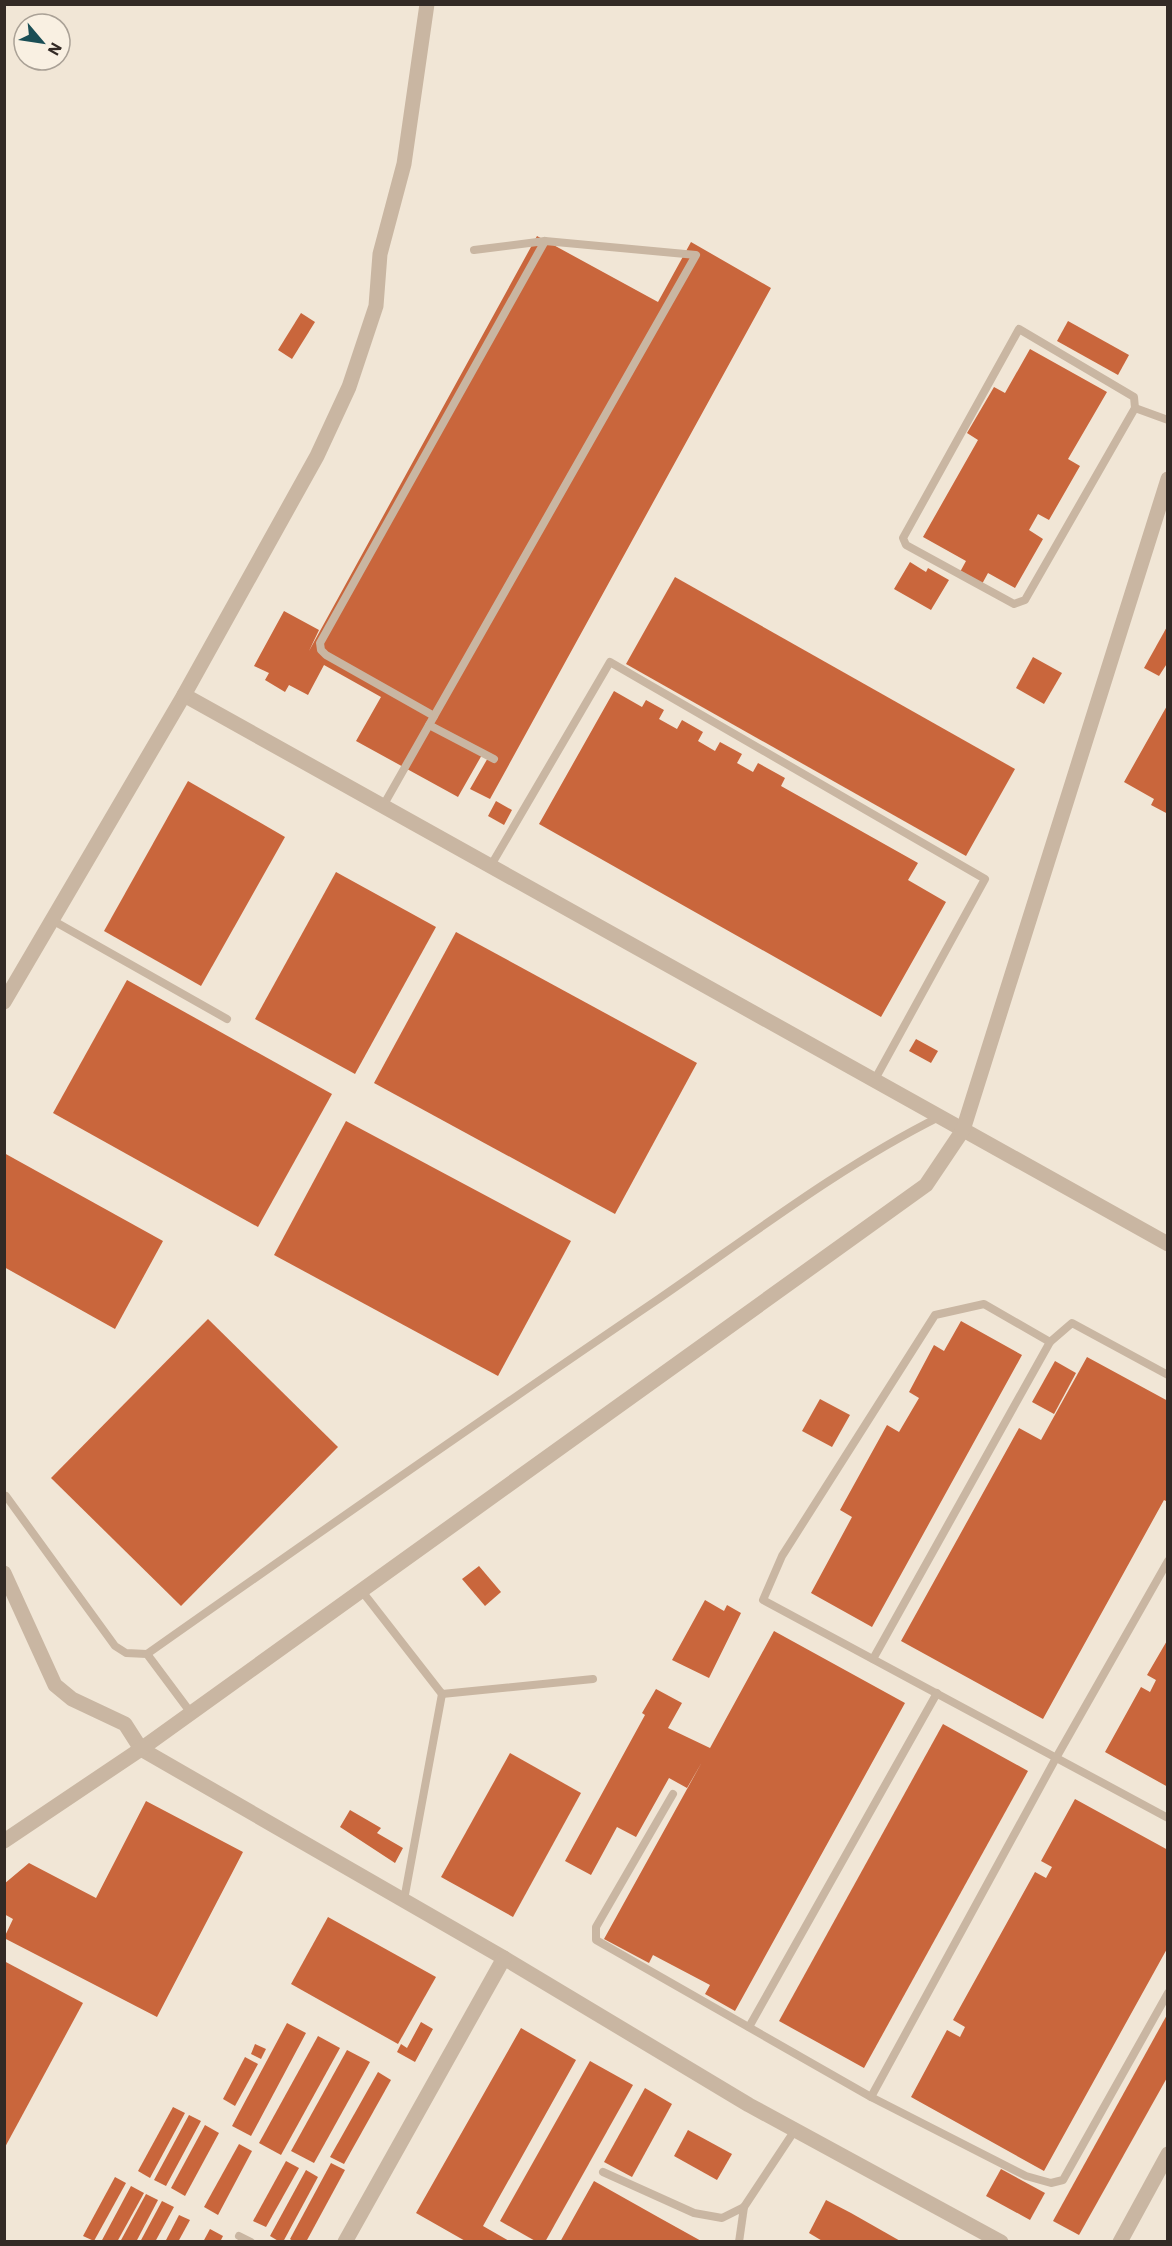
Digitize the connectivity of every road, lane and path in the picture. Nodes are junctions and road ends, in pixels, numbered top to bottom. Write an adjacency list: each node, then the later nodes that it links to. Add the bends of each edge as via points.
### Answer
1 (427, 4): 8 (street, via 405,164 380,254 376,306 349,387 317,456)
2 (545, 241): 3 (lane); 9 (lane, via 320,643 326,655); 9 (lane, via 696,255)
3 (474, 250)
4 (1135, 408): 4 (lane, via 1134,396 1019,329 906,529 906,545 1014,604 1025,600); 5 (lane)
5 (1167, 420)
6 (1167, 479): 7 (street)
7 (1162, 513): 19 (street)
8 (184, 695): 12 (street); 14 (street)
9 (434, 716): 10 (lane)
10 (429, 725): 11 (lane); 12 (lane)
11 (494, 759)
12 (383, 806): 13 (street)
13 (490, 867): 17 (street); 17 (lane, via 610,662 985,879)
14 (52, 920): 15 (street); 16 (lane)
15 (4, 1002)
16 (227, 1019)
17 (874, 1081): 18 (street)
18 (939, 1117): 19 (street); 27 (lane, via 888,1144 774,1220)
19 (963, 1130): 20 (street); 26 (street, via 926,1185)
20 (1167, 1244)
21 (1050, 1342): 22 (lane, via 1072,1323); 28 (lane); 28 (lane, via 984,1304 935,1315 782,1556 763,1599)
22 (1167, 1376)
23 (6, 1496): 27 (lane, via 115,1646 126,1653)
24 (1167, 1562): 34 (lane)
25 (4, 1573): 33 (street, via 54,1685 72,1699 125,1724)
26 (361, 1590): 31 (lane); 32 (street)
27 (147, 1654): 32 (lane)
28 (873, 1659): 30 (lane)
29 (593, 1679): 31 (lane)
30 (937, 1693): 34 (lane); 41 (lane)
31 (442, 1694): 38 (lane)
32 (191, 1713): 33 (street)
33 (141, 1749): 37 (street); 38 (street)
34 (1056, 1758): 36 (lane); 42 (lane)
35 (673, 1794): 41 (lane, via 596,1927 596,1940)
36 (1167, 1818)
37 (4, 1841)
38 (404, 1900): 39 (street)
39 (504, 1958): 43 (street); 49 (street)
40 (1167, 1993): 42 (lane, via 1063,2180 1051,2183 1026,2176)
41 (749, 2027): 42 (lane)
42 (871, 2097)
43 (795, 2130): 46 (lane); 51 (street)
44 (1167, 2154): 52 (street)
45 (603, 2172): 46 (lane, via 694,2213 722,2218)
46 (744, 2207): 50 (lane)
47 (239, 2236): 48 (lane)
48 (251, 2241)
49 (345, 2241)
50 (739, 2241)
51 (1001, 2241)
52 (1120, 2241)

